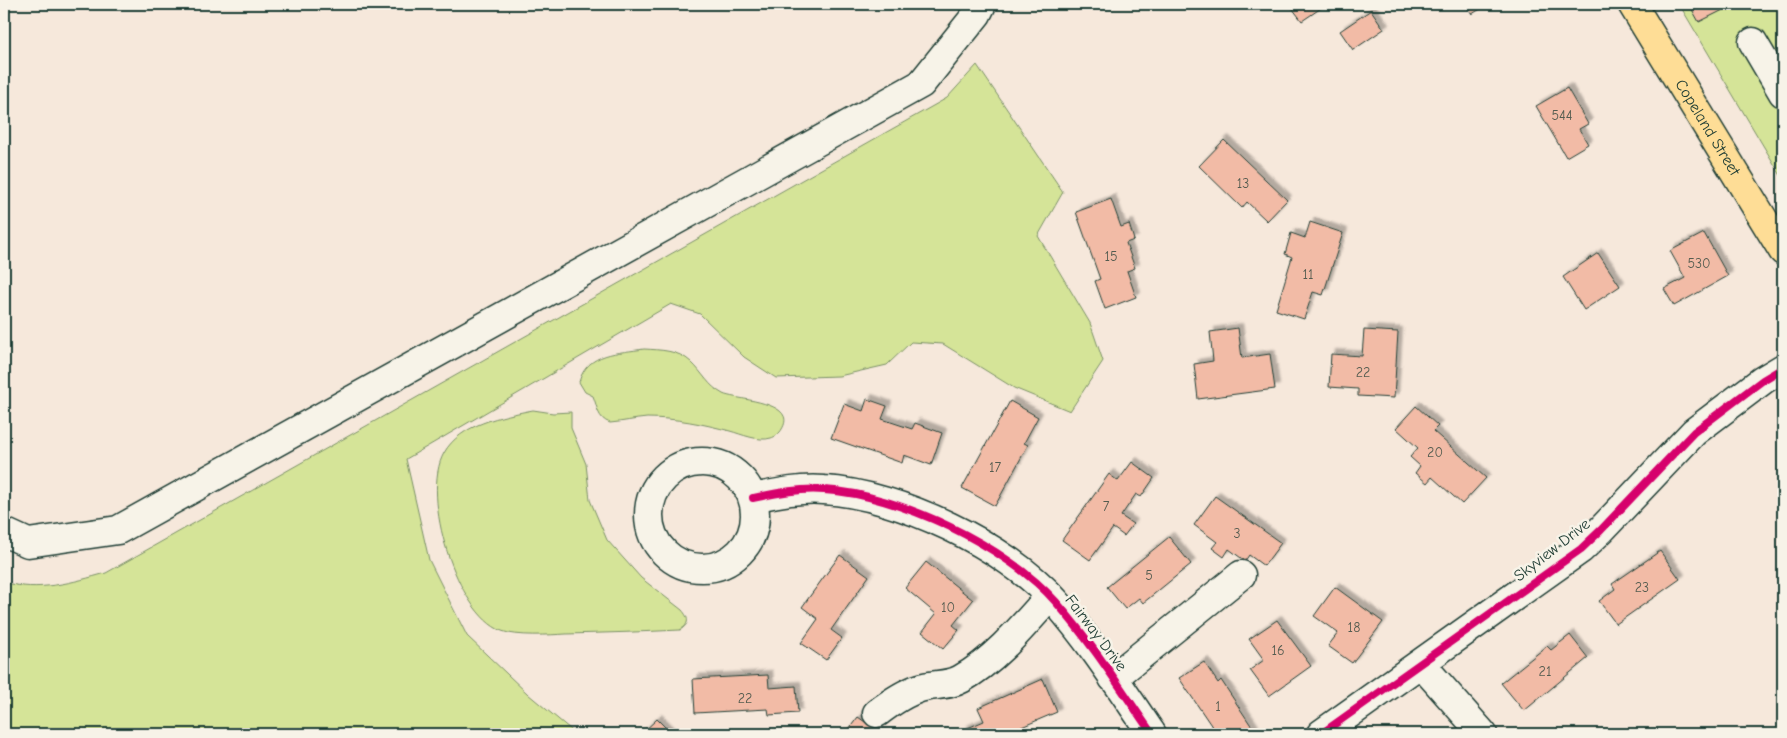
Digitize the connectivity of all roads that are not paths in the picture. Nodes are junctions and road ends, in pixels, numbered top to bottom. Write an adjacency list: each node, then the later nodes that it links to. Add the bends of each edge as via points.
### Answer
1 (982, 4): 8 (street, via 921,84 118,530 28,543)
2 (1632, 4): 5 (main road, Copeland Street)
3 (1753, 42): 4 (street)
4 (1783, 92)
5 (1783, 251)
6 (1783, 368): 11 (street, Skyview Drive, via 1694,432 1581,549)
7 (753, 498): 10 (street, Fairway Drive, via 789,491 861,494 918,513 976,540 1021,568)
8 (4, 532)
9 (1241, 574): 12 (street)
10 (1050, 596): 12 (street, Fairway Drive); 13 (street, via 1021,629 959,681 919,688)
11 (1421, 664): 15 (street, Skyview Drive); 16 (street)
12 (1113, 678): 14 (street, Fairway Drive)
13 (877, 713)
14 (1152, 734)
15 (1321, 734)
16 (1483, 734)

